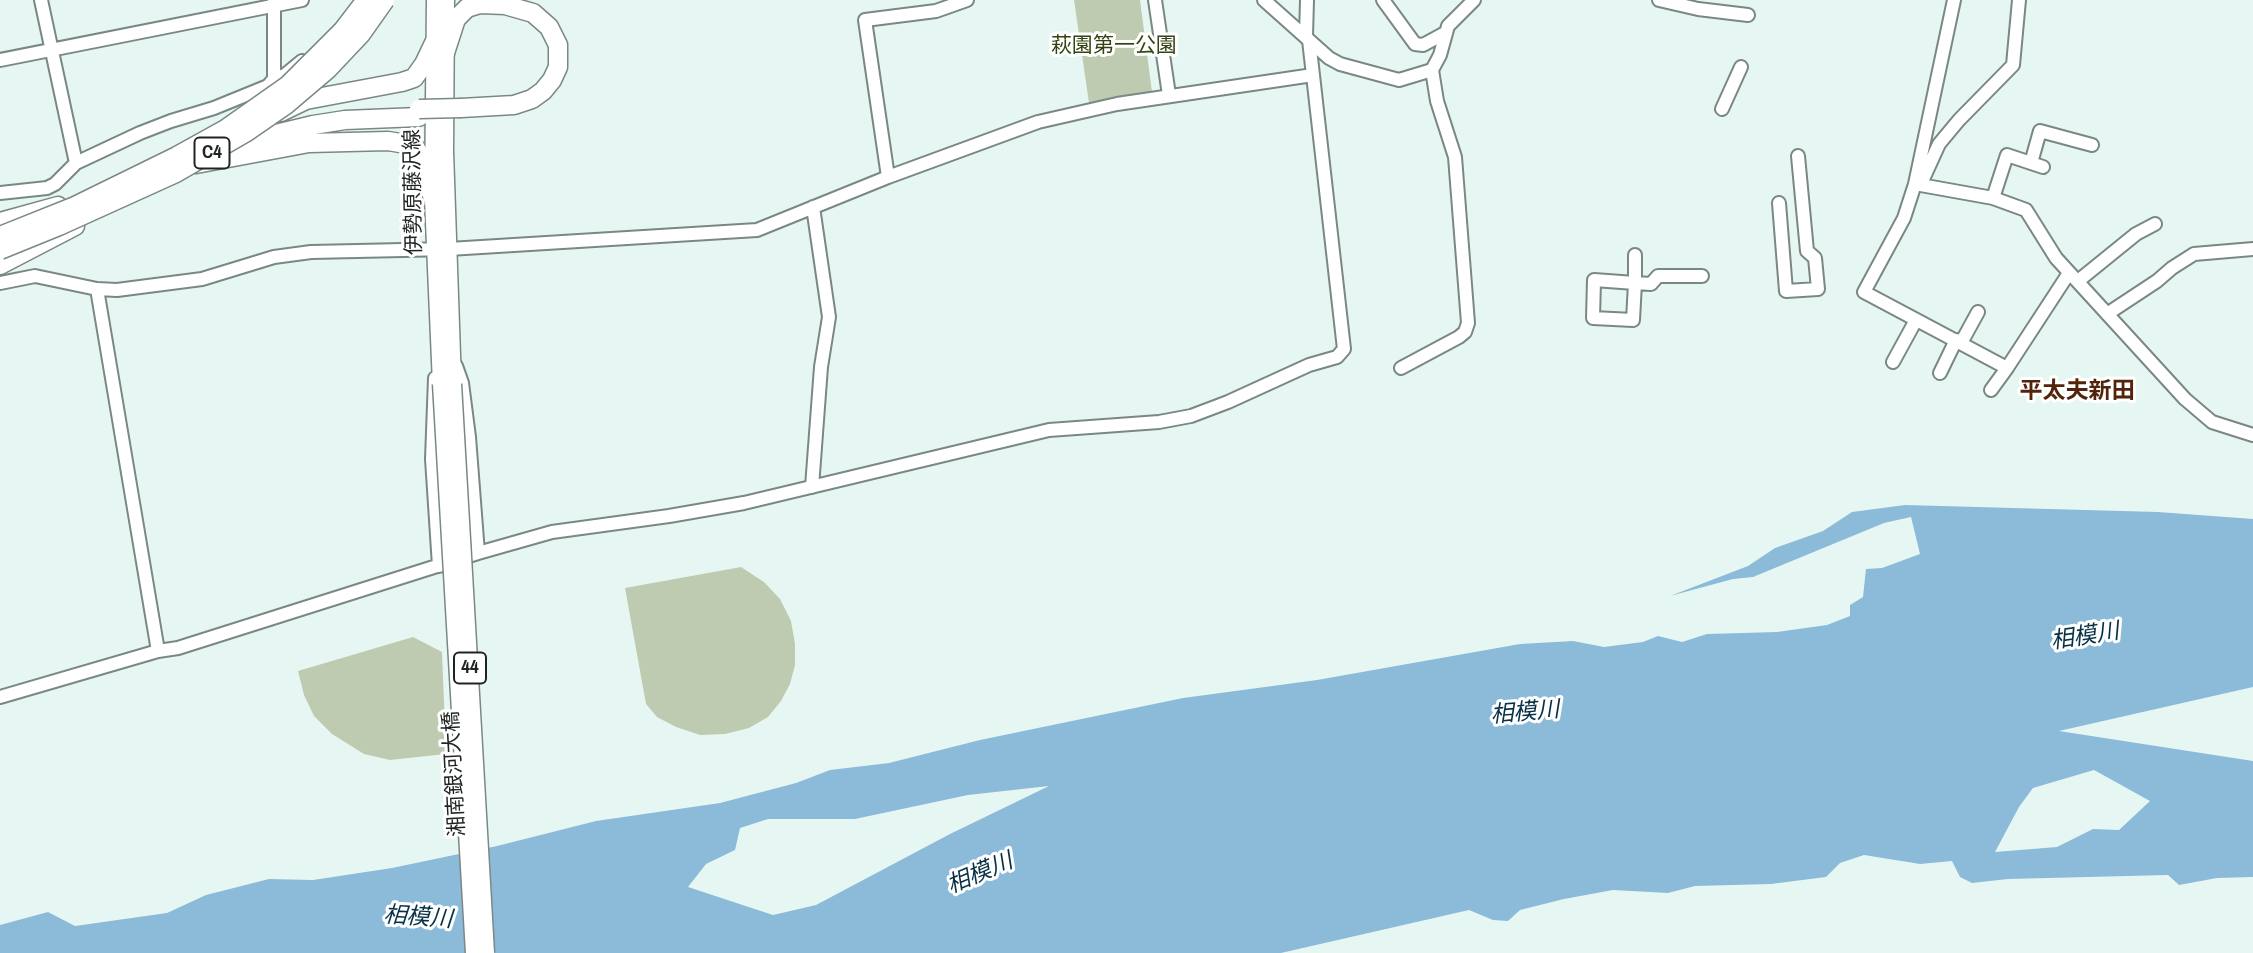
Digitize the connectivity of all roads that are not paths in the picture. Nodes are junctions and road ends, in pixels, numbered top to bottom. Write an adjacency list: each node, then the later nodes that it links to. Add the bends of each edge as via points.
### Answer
1 (41, 0): 23 (street)
2 (302, 0): 18 (street)
3 (356, 0): 28 (street, via 303,61)
4 (366, 0): 49 (highway, C4, bridge, via 308,67 235,123 86,200)
5 (385, 0): 52 (highway, C4, bridge, via 327,70 245,133 176,173)
6 (435, 0): 22 (main road, 伊勢原藤沢線 / 44)
7 (446, 0): 22 (main road, 伊勢原藤沢線 / 44)
8 (524, 0): 31 (highway, via 547,10 564,35 568,60 562,82 545,101 523,112 492,116)
9 (967, 0): 38 (street, via 936,11 865,20)
10 (1155, 0): 29 (street)
11 (1264, 0): 21 (street)
12 (1307, 0): 21 (street)
13 (1383, 0): 20 (street, via 1415,44 1423,45)
14 (1474, 0): 20 (street)
15 (1954, 0): 39 (street)
16 (2019, 0): 39 (street, via 2013,65 1959,120)
17 (1664, 1): 19 (street)
18 (274, 3): 23 (street); 28 (street)
19 (1748, 15)
20 (1444, 33): 26 (street)
21 (1308, 38): 26 (street, via 1340,65 1392,79 1407,80); 27 (street)
22 (440, 48): 31 (highway, via 456,19 480,4 533,13 549,27 558,45 558,67 552,80 532,99); 33 (highway, via 414,78 306,100); 42 (main road, 伊勢原藤沢線 / 44); 50 (main road, 伊勢原藤沢線 / 44, via 445,151)
23 (52, 49): 24 (street); 36 (street)
24 (0, 60)
25 (1741, 67): 30 (street)
26 (1432, 70): 66 (street, via 1455,157 1468,323 1459,337)
27 (1312, 75): 29 (street); 72 (street, via 1342,353 1191,416 1049,430)
28 (274, 79): 36 (street, via 246,96 161,125)
29 (1170, 95): 38 (street, via 1038,122)
30 (1722, 109)
31 (461, 112): 32 (highway, bridge)
32 (419, 113): 33 (highway, via 341,113); 37 (highway, via 280,132 216,150)
33 (223, 137): 47 (highway, via 135,177)
34 (2092, 145): 41 (street, via 2040,131 2037,165 2007,155)
35 (1798, 156): 45 (street)
36 (76, 163): 40 (street, via 47,188)
37 (191, 165): 42 (highway, via 309,143 388,141 406,144 421,155); 54 (highway)
38 (888, 177): 44 (street)
39 (1915, 184): 41 (street); 62 (street, via 1904,218 1864,292)
40 (0, 194)
41 (1993, 198): 56 (street, via 2029,214)
42 (433, 199): 50 (main road, 伊勢原藤沢線 / 44)
43 (1779, 203): 46 (street)
44 (813, 207): 50 (street, via 757,230); 72 (street, via 830,317 821,368)
45 (1804, 218): 46 (street); 46 (street, via 1818,289 1786,291)
46 (1780, 220)
47 (0, 222)
48 (2155, 224): 56 (street)
49 (0, 236)
50 (442, 249): 59 (street, via 311,252 274,257 179,283); 64 (main road, 伊勢原藤沢線 / 44)
51 (2253, 249): 61 (street, via 2194,254)
52 (0, 250)
53 (1635, 255): 58 (street)
54 (0, 265)
55 (1702, 276): 58 (street, via 1658,276 1651,284)
56 (2073, 277): 61 (street); 67 (street)
57 (0, 283): 59 (street, via 36,276)
58 (1635, 283): 58 (street, via 1594,280 1593,318 1633,320)
59 (97, 289): 75 (street)
60 (1978, 312): 63 (street)
61 (2107, 314): 71 (street, via 2199,413 2228,429)
62 (1916, 320): 63 (street); 65 (street)
63 (1958, 342): 67 (street); 68 (street)
64 (445, 346): 69 (main road, 伊勢原藤沢線 / 44); 73 (street, via 462,383); 74 (street, via 433,391)
65 (1894, 362)
66 (1401, 368)
67 (2007, 368): 70 (street)
68 (1940, 373)
69 (447, 384): 77 (main road, 湘南銀河大橋 / 44, bridge); 78 (main road, 湘南銀河大橋 / 44, bridge)
70 (1991, 390)
71 (2253, 435)
72 (812, 487): 73 (street, via 694,512 552,532)
73 (478, 553): 74 (street)
74 (439, 566): 75 (street)
75 (158, 651): 76 (street)
76 (0, 698)
77 (474, 953)
78 (486, 953)

